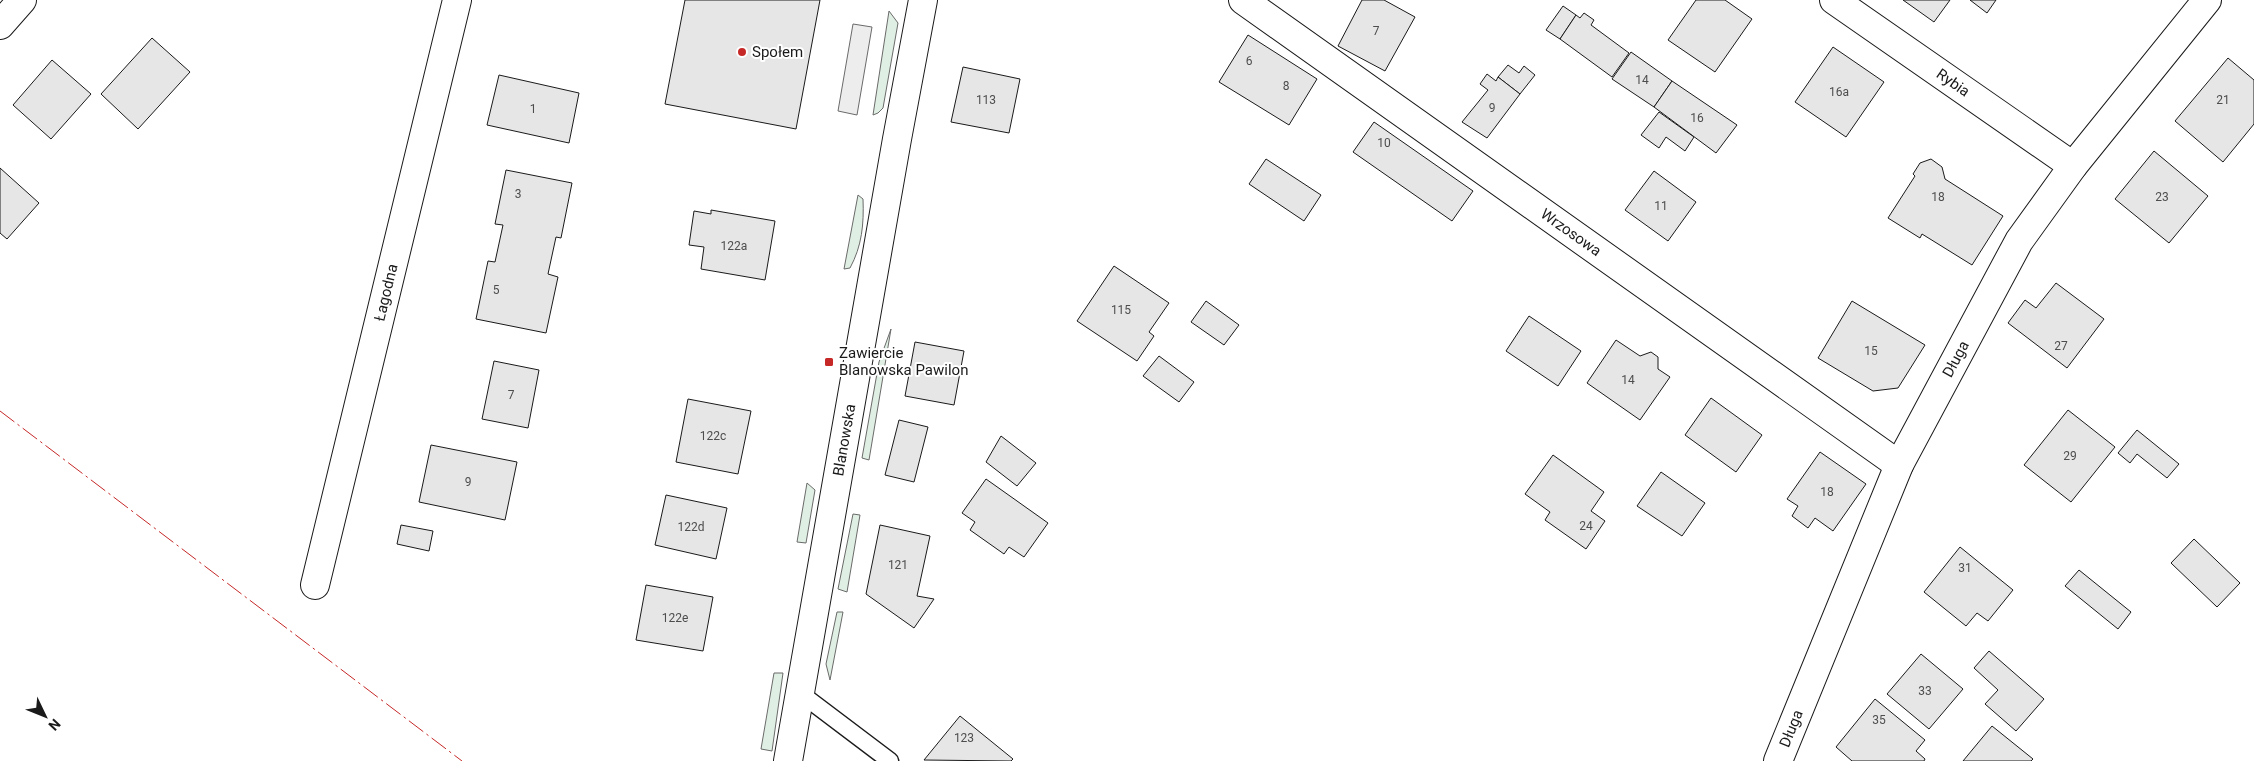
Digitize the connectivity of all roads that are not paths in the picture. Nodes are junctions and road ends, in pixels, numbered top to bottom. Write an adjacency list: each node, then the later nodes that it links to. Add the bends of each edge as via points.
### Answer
1 (22, 0): 7 (street)
2 (457, 0): 10 (street, Łagodna)
3 (923, 0): 11 (street, Blanowska)
4 (1244, 0): 9 (street, Wrzosowa)
5 (1834, 0): 8 (street, Rybia)
6 (2207, 0): 8 (street, Długa)
7 (0, 25)
8 (2073, 166): 9 (street, Długa, via 2019,241)
9 (1899, 465): 14 (street, Długa)
10 (315, 585)
11 (800, 693): 12 (street, Blanowska); 13 (lane)
12 (788, 761)
13 (890, 761)
14 (1778, 761)

